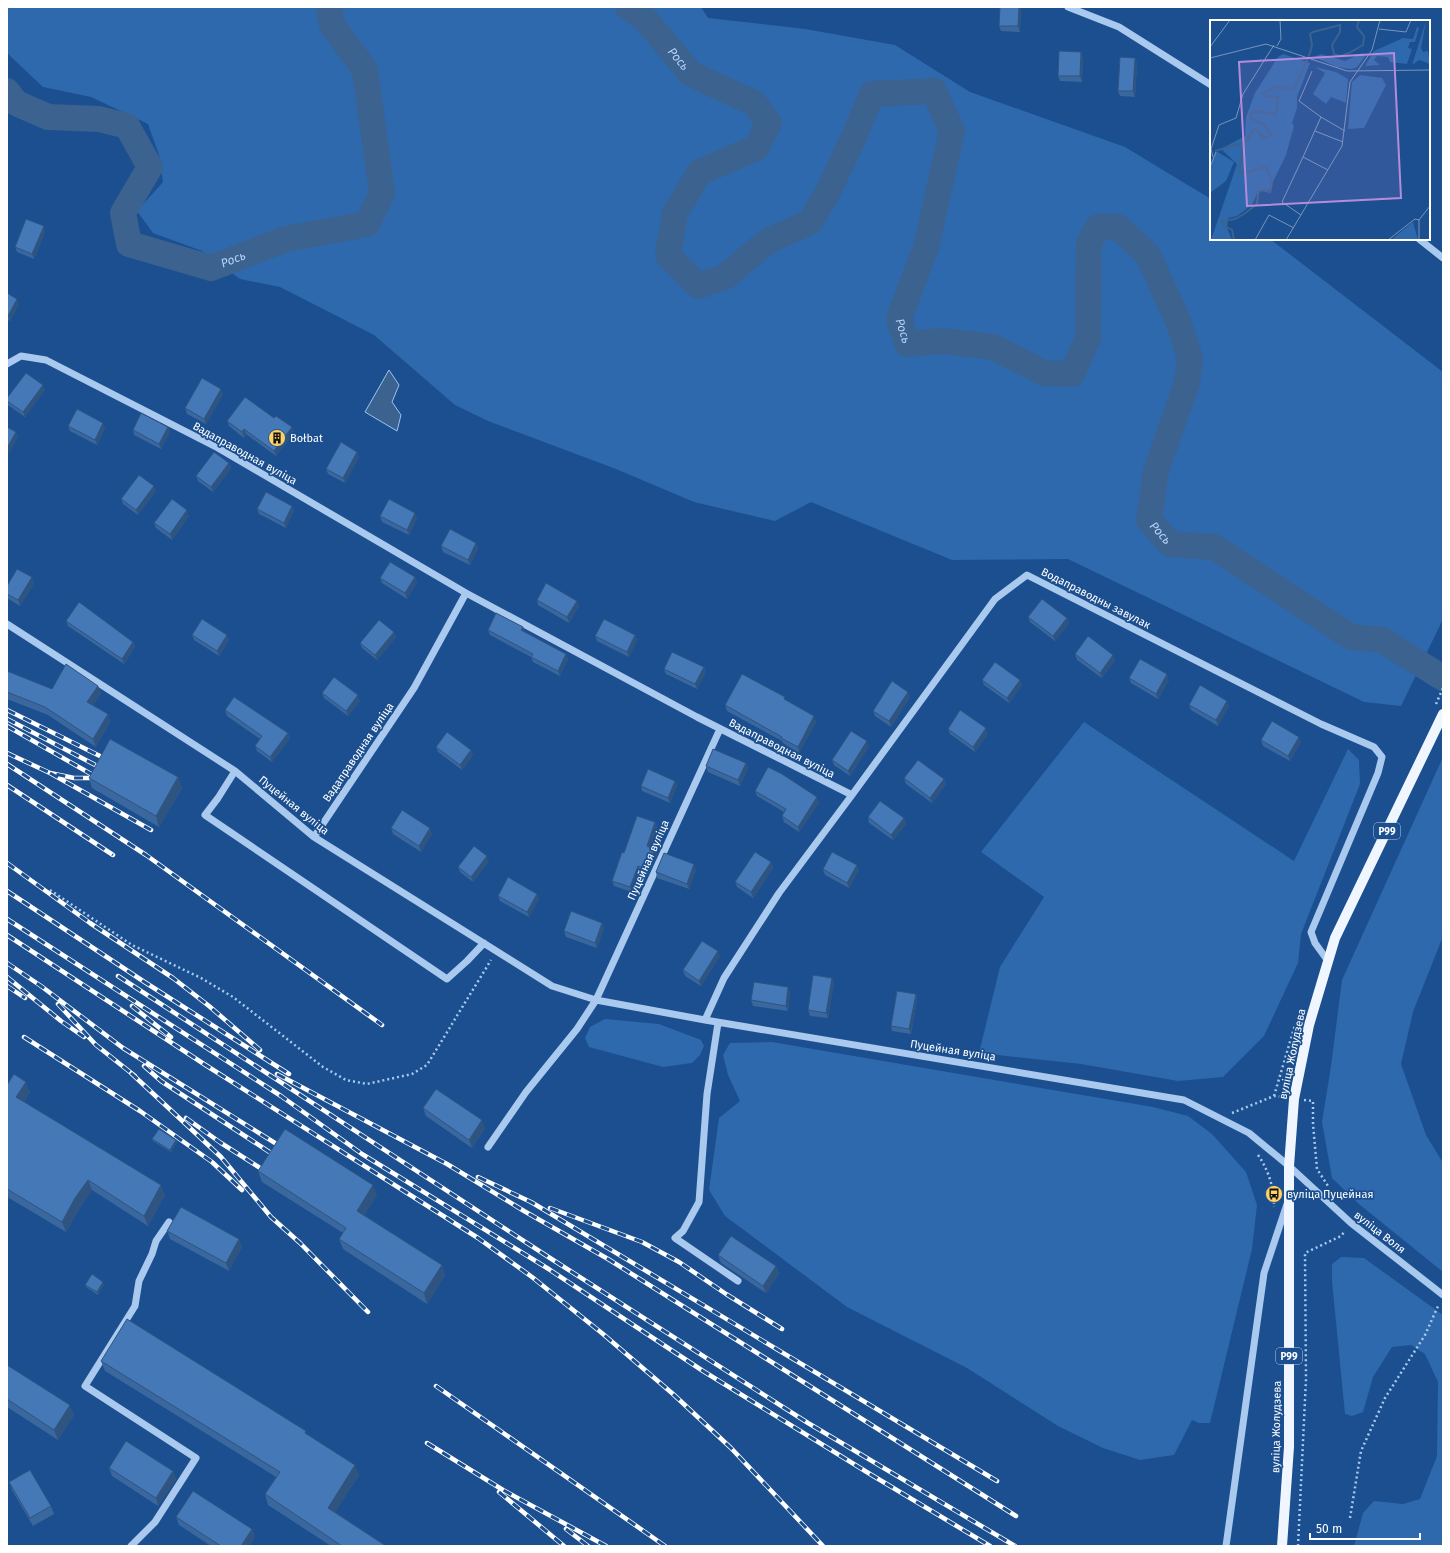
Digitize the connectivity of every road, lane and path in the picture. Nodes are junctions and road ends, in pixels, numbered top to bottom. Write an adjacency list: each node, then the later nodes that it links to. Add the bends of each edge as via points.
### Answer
1 (1068, 7): 2 (street, via 1119,27)
2 (1210, 84)
3 (1420, 240): 4 (street)
4 (1443, 258)
5 (7, 364): 6 (street, Вадаправодная вуліца, via 21,356 46,360 218,448)
6 (466, 593): 9 (street, Вадаправодная вуліца); 12 (street, Вадаправодная вуліца, via 414,688)
7 (7, 624): 10 (street, Пуцейная вуліца)
8 (1443, 714): 16 (main road, вуліца Жолудзева / Р99, via 1335,938)
9 (720, 729): 11 (street, Вадаправодная вуліца); 17 (street, Пуцейная вуліца)
10 (235, 771): 12 (street, Пуцейная вуліца); 14 (street, via 206,815 447,979)
11 (852, 795): 16 (street, Водаправодны завулак, via 995,599 1027,576 1321,724 1374,747 1382,756 1378,773 1312,932 1315,943); 18 (street, via 775,899 724,978)
12 (314, 838): 14 (street, Пуцейная вуліца)
13 (50, 890): 15 (path, via 132,945 233,996 323,1066 346,1080 368,1084 412,1074 427,1065)
14 (484, 943): 15 (street, Пуцейная вуліца)
15 (497, 951): 17 (street, Пуцейная вуліца, via 552,986)
16 (1328, 961): 21 (main road, вуліца Жолудзева / Р99, via 1309,1025 1294,1099)
17 (596, 1000): 18 (street, Пуцейная вуліца); 20 (street)
18 (705, 1020): 19 (street, Пуцейная вуліца)
19 (718, 1022): 21 (street, Пуцейная вуліца, via 1184,1100 1249,1133); 24 (street, via 707,1094 699,1202 683,1231 675,1238)
20 (488, 1147)
21 (1289, 1166): 22 (main road, вуліца Жолудзева / Р99); 25 (street, вуліца Воля, via 1350,1223)
22 (1289, 1197): 29 (street, via 1264,1273); 30 (main road, вуліца Жолудзева / Р99, via 1289,1447)
23 (169, 1222): 28 (street, via 156,1241 138,1281 135,1306 85,1386 196,1458 155,1522)
24 (738, 1281)
25 (1443, 1295)
26 (1440, 1303): 27 (path, via 1425,1335 1385,1398 1361,1451)
27 (1350, 1518)
28 (131, 1546)
29 (1226, 1546)
30 (1282, 1546)

